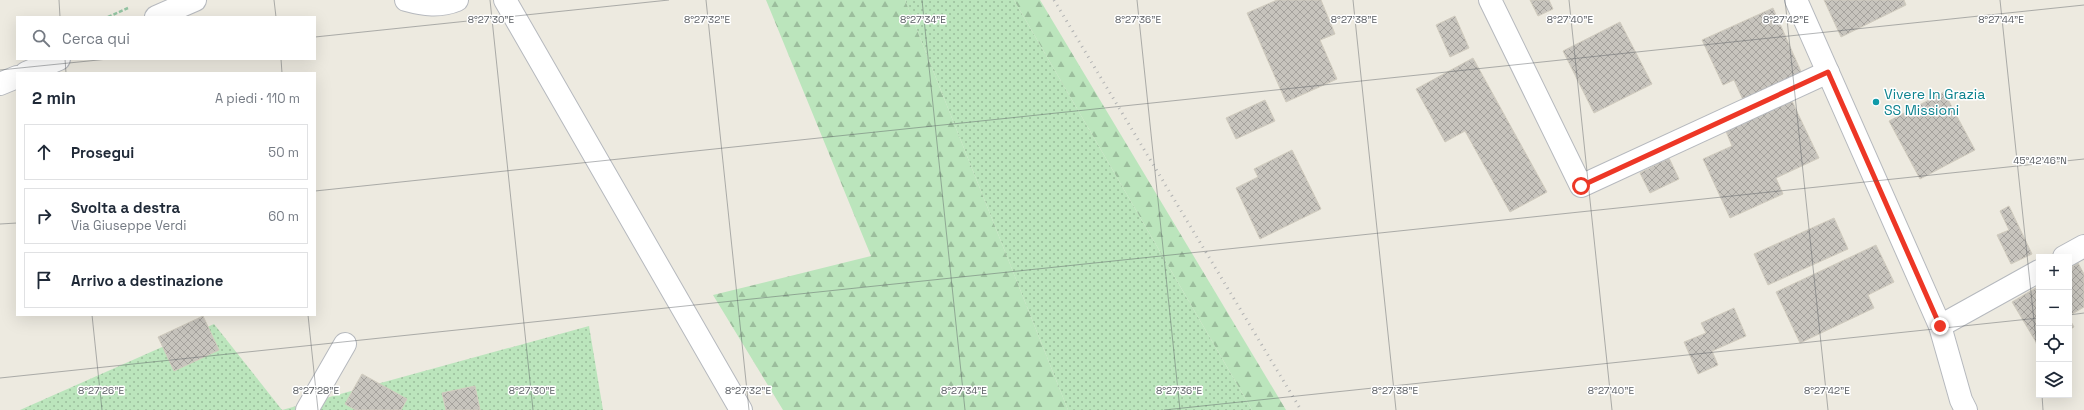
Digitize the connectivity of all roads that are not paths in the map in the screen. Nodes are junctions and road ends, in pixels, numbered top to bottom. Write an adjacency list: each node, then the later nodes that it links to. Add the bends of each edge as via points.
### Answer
1 (195, 0): 7 (street)
2 (406, 0): 3 (street, via 424,5 447,4)
3 (457, 0)
4 (505, 0): 20 (street)
5 (1490, 0): 10 (street, via 1581,186)
6 (1796, 0): 10 (street)
7 (158, 16)
8 (57, 60): 9 (street)
9 (28, 72)
10 (1828, 72): 16 (street)
11 (16, 77): 12 (street)
12 (0, 84)
13 (2084, 246): 14 (street)
14 (2069, 254)
15 (2036, 273): 16 (street)
16 (1940, 326): 18 (street)
17 (345, 344): 19 (street)
18 (1962, 407)
19 (307, 410)
20 (741, 410)

